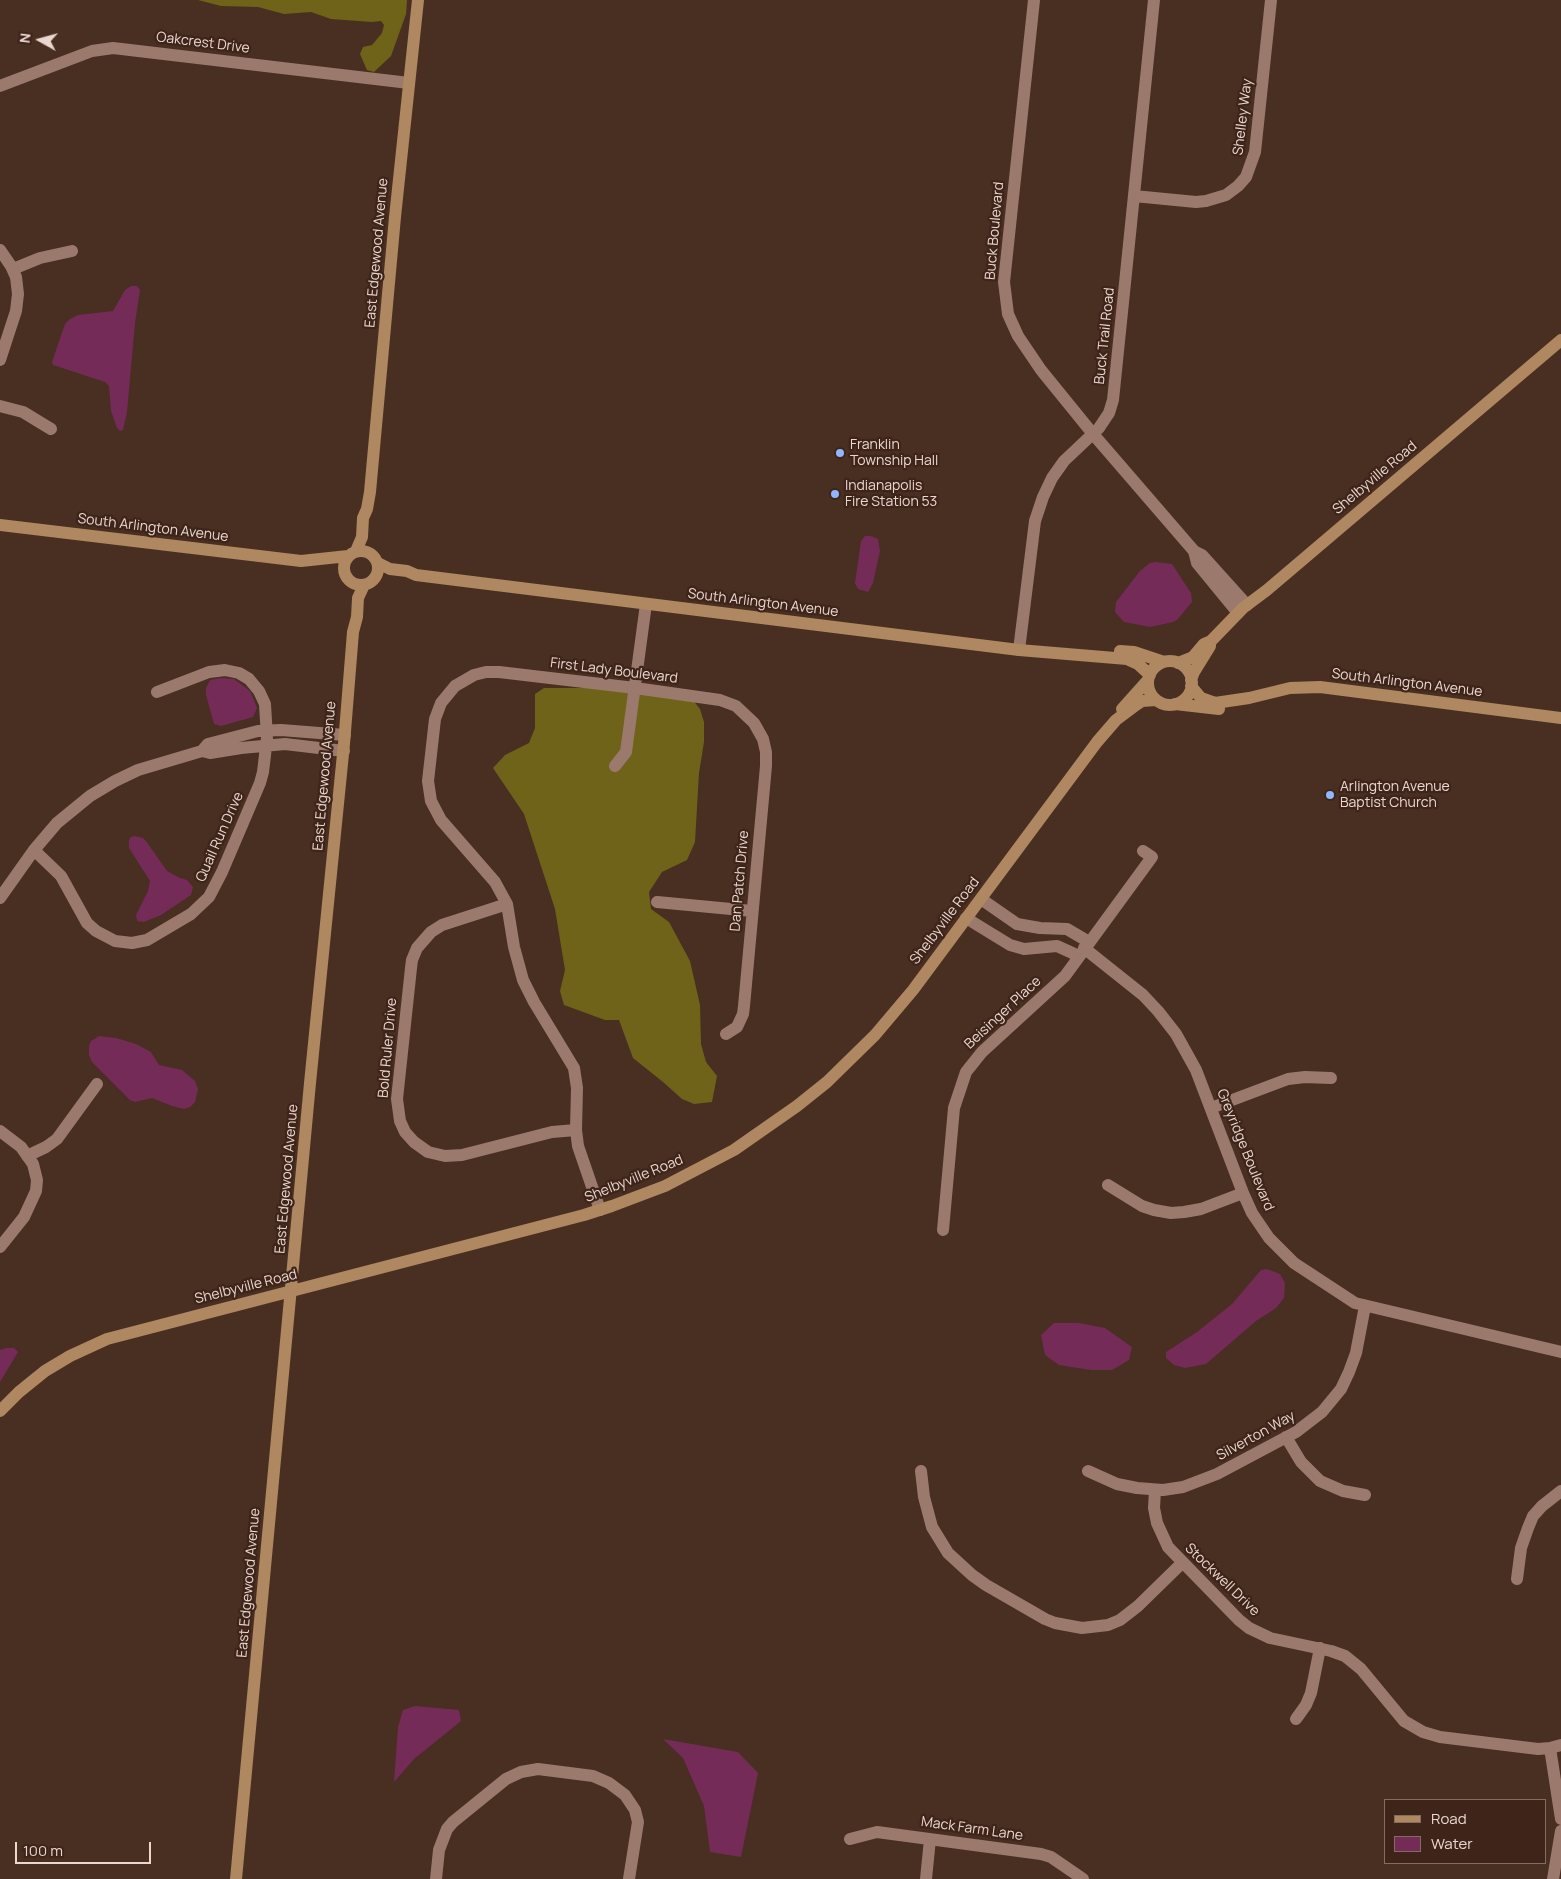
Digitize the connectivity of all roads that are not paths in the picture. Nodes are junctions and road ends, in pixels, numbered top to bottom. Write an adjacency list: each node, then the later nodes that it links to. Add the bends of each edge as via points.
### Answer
1 (418, 0): 5 (main road, East Edgewood Avenue)
2 (1034, 0): 15 (street, Buck Boulevard, via 1004,282 1008,314 1018,336 1041,370)
3 (1154, 0): 7 (street, Buck Trail Road)
4 (1271, 0): 7 (street, Shelley Way, via 1255,152 1246,177 1226,195 1206,202)
5 (409, 83): 6 (street, Oakcrest Drive, via 109,48 92,51); 16 (main road, East Edgewood Avenue)
6 (0, 86)
7 (1134, 196): 15 (street, Buck Trail Road, via 1113,400)
8 (0, 250): 10 (street)
9 (72, 251): 10 (street, via 40,258)
10 (13, 269): 12 (street, via 18,294 16,311)
11 (1561, 340): 25 (main road, Shelbyville Road)
12 (0, 360)
13 (0, 406): 14 (street, via 23,412)
14 (51, 429)
15 (1093, 434): 25 (street, Buck Boulevard, via 1194,551 1202,555); 28 (street, Buck Trail Road, via 1059,468 1038,509)
16 (367, 509): 18 (main road, via 362,537); 19 (main road)
17 (0, 526): 20 (main road, South Arlington Avenue)
18 (352, 554): 19 (main road, via 365,551); 20 (main road, South Arlington Avenue); 22 (main road, via 344,564)
19 (375, 559): 21 (main road, South Arlington Avenue, via 390,569); 23 (main road, via 378,572)
20 (302, 561): 22 (main road, South Arlington Avenue, via 310,566 334,567)
21 (416, 575): 23 (main road, South Arlington Avenue); 24 (main road, South Arlington Avenue)
22 (346, 576): 23 (main road, via 355,584); 26 (main road)
23 (369, 582): 26 (main road, via 358,598)
24 (646, 604): 28 (main road, South Arlington Avenue); 34 (street)
25 (1242, 609): 27 (main road, Shelbyville Road)
26 (353, 632): 42 (main road, East Edgewood Avenue)
27 (1211, 641): 31 (main road, via 1193,657); 33 (main road)
28 (1019, 650): 29 (main road, South Arlington Avenue)
29 (1106, 656): 30 (main road, South Arlington Avenue, via 1128,651); 32 (main road, South Arlington Avenue, via 1133,661)
30 (1164, 662): 31 (main road); 32 (main road, via 1156,666)
31 (1178, 663): 33 (main road, via 1187,670)
32 (1149, 677): 37 (main road, via 1150,691); 40 (main road, via 1125,704)
33 (1191, 683): 36 (main road, South Arlington Avenue, via 1201,698 1210,702); 38 (main road, via 1185,698)
34 (635, 688): 41 (street, First Lady Boulevard, via 724,701 743,711); 45 (street, via 626,752); 51 (street, First Lady Boulevard, via 499,672 469,677 446,696 435,719 428,780 431,801 441,820 495,882)
35 (157, 692): 43 (street, Quail Run Drive, via 213,671 239,673 251,681 263,698)
36 (1249, 698): 38 (main road, South Arlington Avenue, via 1219,710); 39 (main road, South Arlington Avenue, via 1290,688 1320,686)
37 (1156, 700): 38 (main road, via 1167,705); 40 (main road, via 1142,701)
38 (1175, 704)
39 (1561, 718)
40 (1116, 720): 49 (main road, Shelbyville Road, via 1096,742)
41 (757, 727): 52 (street, Dan Patch Drive, via 765,748 766,766)
42 (345, 735): 43 (street, via 281,730); 44 (main road, East Edgewood Avenue)
43 (266, 738): 44 (street, via 285,744); 46 (street, via 146,767 104,787 57,823); 46 (street, Quail Run Drive, via 260,783 209,897 191,914 147,940 118,942 96,931 85,920 61,876)
44 (344, 751): 67 (main road, East Edgewood Avenue)
45 (615, 766)
46 (34, 850): 48 (street)
47 (1143, 851): 54 (street, Beisinger Place, via 1152,857)
48 (0, 898)
49 (981, 899): 53 (main road, Shelbyville Road); 54 (street, Greyridge Boulevard, via 1017,924 1067,929)
50 (657, 902): 52 (street)
51 (507, 904): 59 (street, via 515,954 524,980 574,1068); 59 (street, Bold Ruler Drive, via 442,925 417,948 411,968 397,1100 400,1121 410,1139 420,1148 432,1154 449,1156 552,1132)
52 (752, 911): 55 (street, Dan Patch Drive, via 743,1014 737,1027)
53 (966, 918): 54 (street, Greyridge Boulevard, via 1010,945 1024,949); 64 (main road, Shelbyville Road, via 875,1035 832,1078 797,1106 757,1135 700,1169 641,1196)
54 (1084, 948): 58 (street, Greyridge Boulevard, via 1128,982 1163,1017 1187,1052); 65 (street, Beisinger Place, via 1065,976 982,1052 966,1072 954,1108)
55 (726, 1034)
56 (1331, 1078): 58 (street, via 1288,1079)
57 (97, 1084): 61 (street, via 57,1139)
58 (1211, 1108): 63 (street, Greyridge Boulevard)
59 (576, 1130): 64 (street, via 578,1146)
60 (0, 1131): 61 (street, via 14,1140)
61 (28, 1156): 66 (street, via 36,1174 36,1191 24,1217)
62 (1108, 1185): 63 (street, via 1142,1206 1171,1213 1201,1209)
63 (1243, 1193): 68 (street, Greyridge Boulevard, via 1264,1231 1287,1257 1346,1298)
64 (600, 1210): 67 (main road, Shelbyville Road)
65 (943, 1230)
66 (0, 1247)
67 (292, 1290): 70 (main road, Shelbyville Road, via 96,1343 45,1371); 86 (main road, East Edgewood Avenue)
68 (1365, 1306): 69 (street, Greyridge Boulevard); 71 (street, Silverton Way, via 1356,1352 1341,1389 1313,1420)
69 (1561, 1352)
70 (0, 1411)
71 (1286, 1437): 74 (street, Silverton Way, via 1208,1479 1183,1487); 76 (street, via 1301,1462 1320,1481 1343,1491)
72 (921, 1471): 77 (street, via 932,1527 948,1552 986,1585 1044,1620 1082,1628 1108,1625 1138,1606)
73 (1088, 1471): 74 (street, Silverton Way, via 1123,1486)
74 (1155, 1490): 77 (street, Stockwell Drive, via 1158,1526 1168,1547)
75 (1561, 1491): 78 (street, via 1545,1503 1530,1522 1523,1540)
76 (1365, 1495)
77 (1182, 1563): 79 (street, Stockwell Drive, via 1249,1628 1270,1638)
78 (1517, 1579)
79 (1320, 1648): 80 (street, via 1311,1693); 81 (street, Stockwell Drive, via 1352,1660 1404,1721 1423,1732 1440,1737 1538,1748)
80 (1296, 1719)
81 (1556, 1746): 82 (street)
82 (1561, 1820)
83 (1561, 1831): 91 (street)
84 (850, 1839): 85 (street, Mack Farm Lane, via 877,1832)
85 (930, 1839): 89 (street); 90 (street, Mack Farm Lane, via 1041,1854 1051,1857)
86 (236, 1879)
87 (436, 1879): 88 (street, via 439,1850 447,1829 506,1779 538,1769 593,1776 625,1795 635,1810 638,1822)
88 (629, 1879)
89 (926, 1879)
90 (1083, 1879)
91 (1553, 1879)

